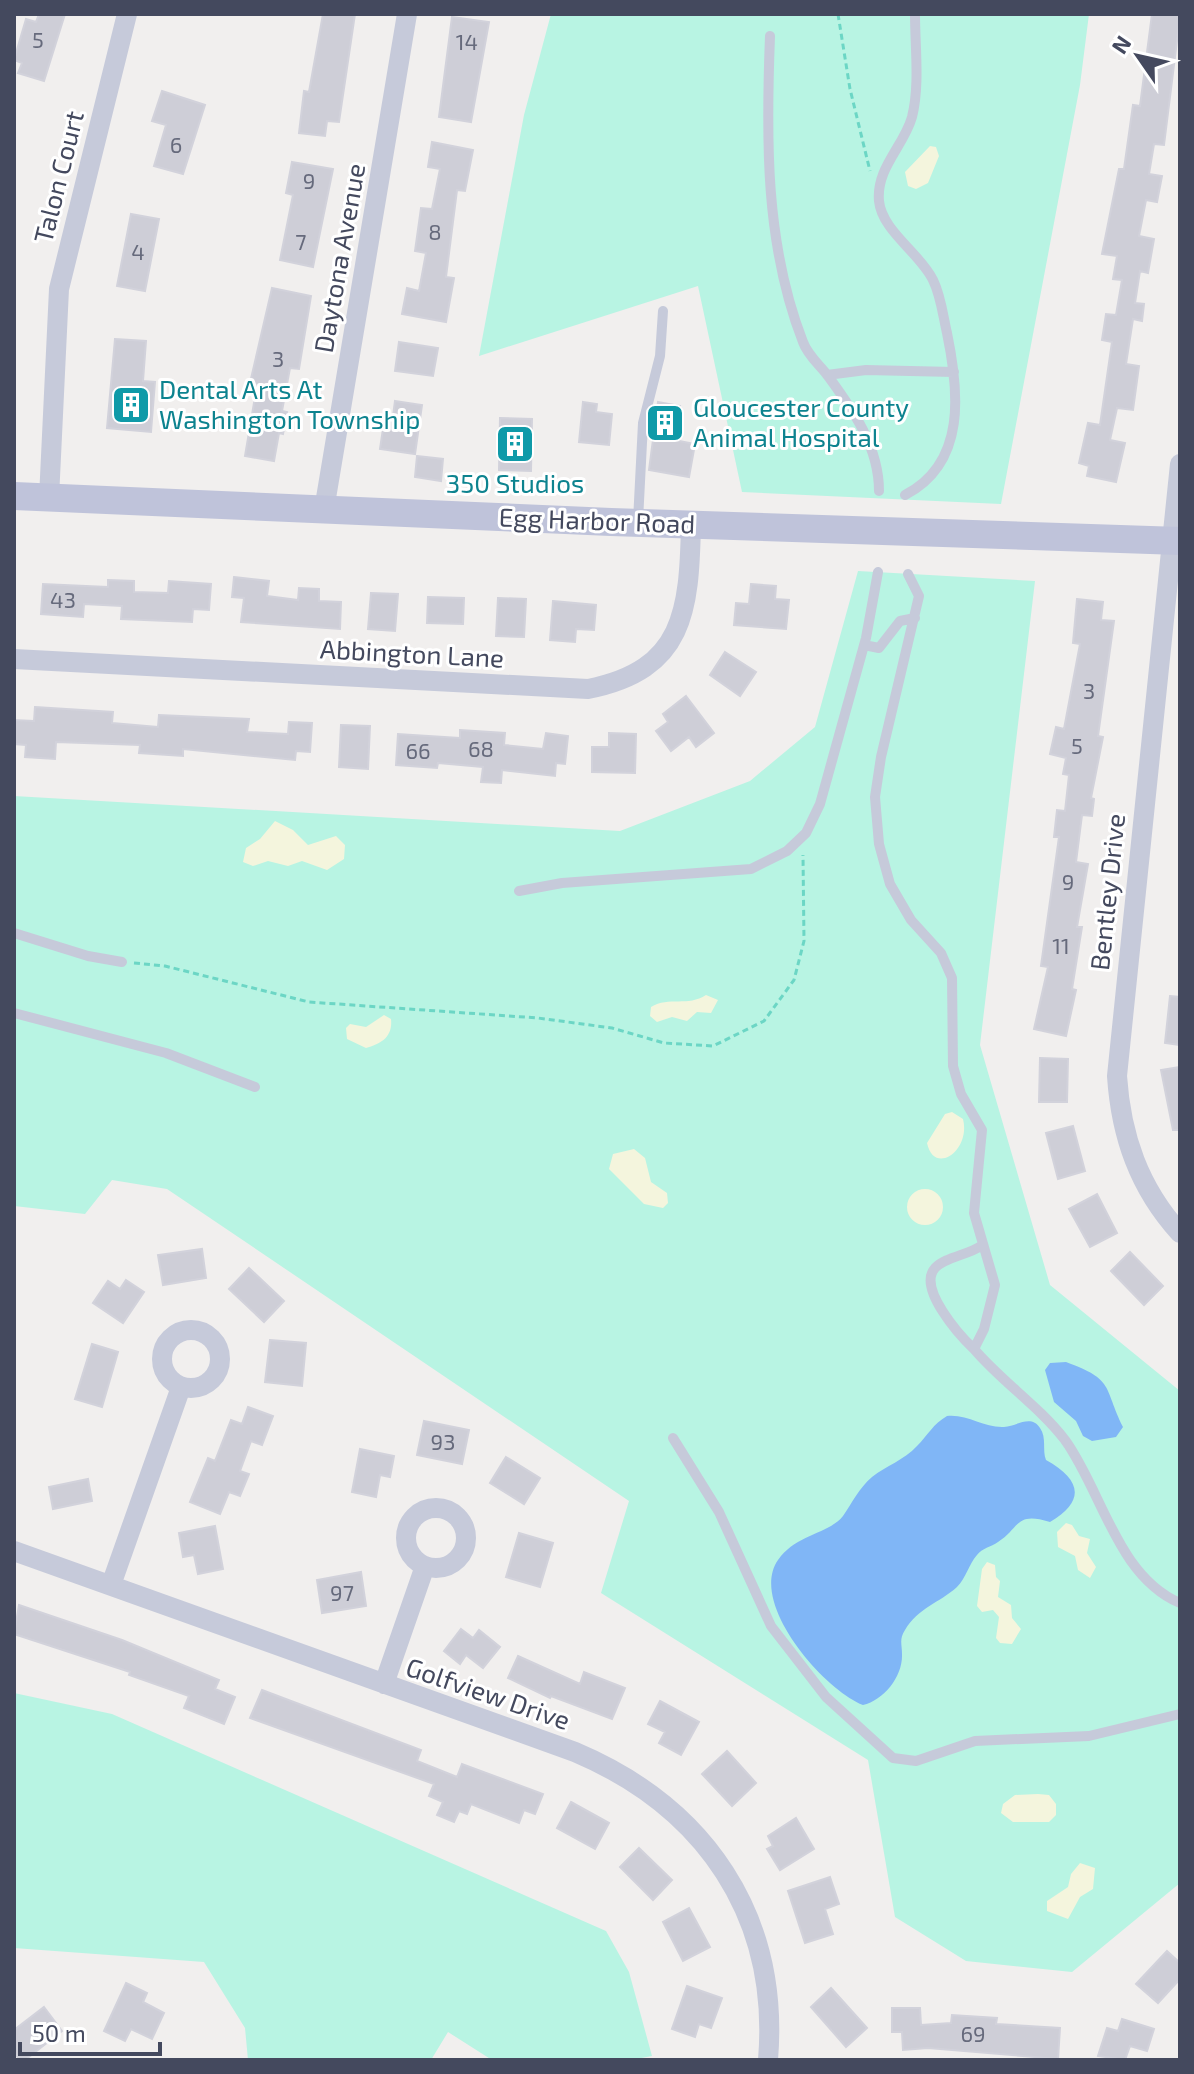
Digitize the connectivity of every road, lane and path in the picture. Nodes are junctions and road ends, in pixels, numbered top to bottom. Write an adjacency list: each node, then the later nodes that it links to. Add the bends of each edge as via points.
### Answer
1 (127, 14): 14 (street, Talon Court, via 59,289)
2 (407, 14): 15 (street, Daytona Avenue)
3 (838, 14): 6 (path, via 850,89)
4 (915, 14): 6 (lane, via 913,110 886,164)
5 (770, 36): 9 (lane, via 768,159 780,267 804,347)
6 (879, 205): 8 (lane, via 934,281)
7 (663, 311): 16 (lane, via 660,356 641,442)
8 (954, 372): 9 (lane, via 866,370); 12 (lane, via 956,401 947,451 933,474)
9 (827, 375): 11 (lane, via 865,434)
10 (1180, 464): 18 (street, Bentley Drive)
11 (879, 491)
12 (905, 495)
13 (14, 496): 14 (main road, Egg Harbor Road)
14 (49, 498): 15 (main road, Egg Harbor Road)
15 (324, 510): 16 (main road, Egg Harbor Road)
16 (638, 523): 17 (main road, Egg Harbor Road)
17 (691, 525): 18 (main road, Egg Harbor Road); 23 (street, Abbington Lane, via 689,592 677,631 651,665 600,687)
18 (1175, 541): 30 (street, Bentley Drive, via 1117,1076 1119,1108 1133,1157 1150,1195)
19 (878, 572): 22 (lane)
20 (908, 574): 21 (lane, via 918,589)
21 (915, 618): 22 (lane, via 900,621 879,648); 31 (lane, via 881,757 875,797 879,844 896,897 936,947 952,978 953,1066 961,1094 982,1130 973,1195)
22 (864, 645): 24 (lane, via 820,804)
23 (14, 659)
24 (806, 833): 25 (lane, via 787,851 751,869); 27 (path, via 804,941 794,980 764,1021 713,1046 664,1043 612,1028 538,1018 309,1002 165,966)
25 (519, 891)
26 (14, 933): 27 (lane)
27 (122, 962)
28 (14, 1013): 29 (lane, via 166,1053)
29 (255, 1087)
30 (1180, 1233)
31 (981, 1246): 32 (lane, via 995,1285); 32 (lane, via 938,1265 931,1280 952,1328)
32 (974, 1349): 38 (lane, via 1065,1441 1140,1572)
33 (181, 1387): 37 (street)
34 (673, 1438): 40 (lane, via 719,1512 771,1626 826,1697 893,1758 916,1761 975,1741 1089,1736)
35 (14, 1551): 37 (street, Golfview Drive)
36 (425, 1566): 39 (street)
37 (111, 1585): 39 (street, Golfview Drive)
38 (1180, 1603)
39 (384, 1684): 41 (street, Golfview Drive, via 603,1764 677,1814 719,1864 748,1916 768,1986)
40 (1180, 1714)
41 (768, 2060)

